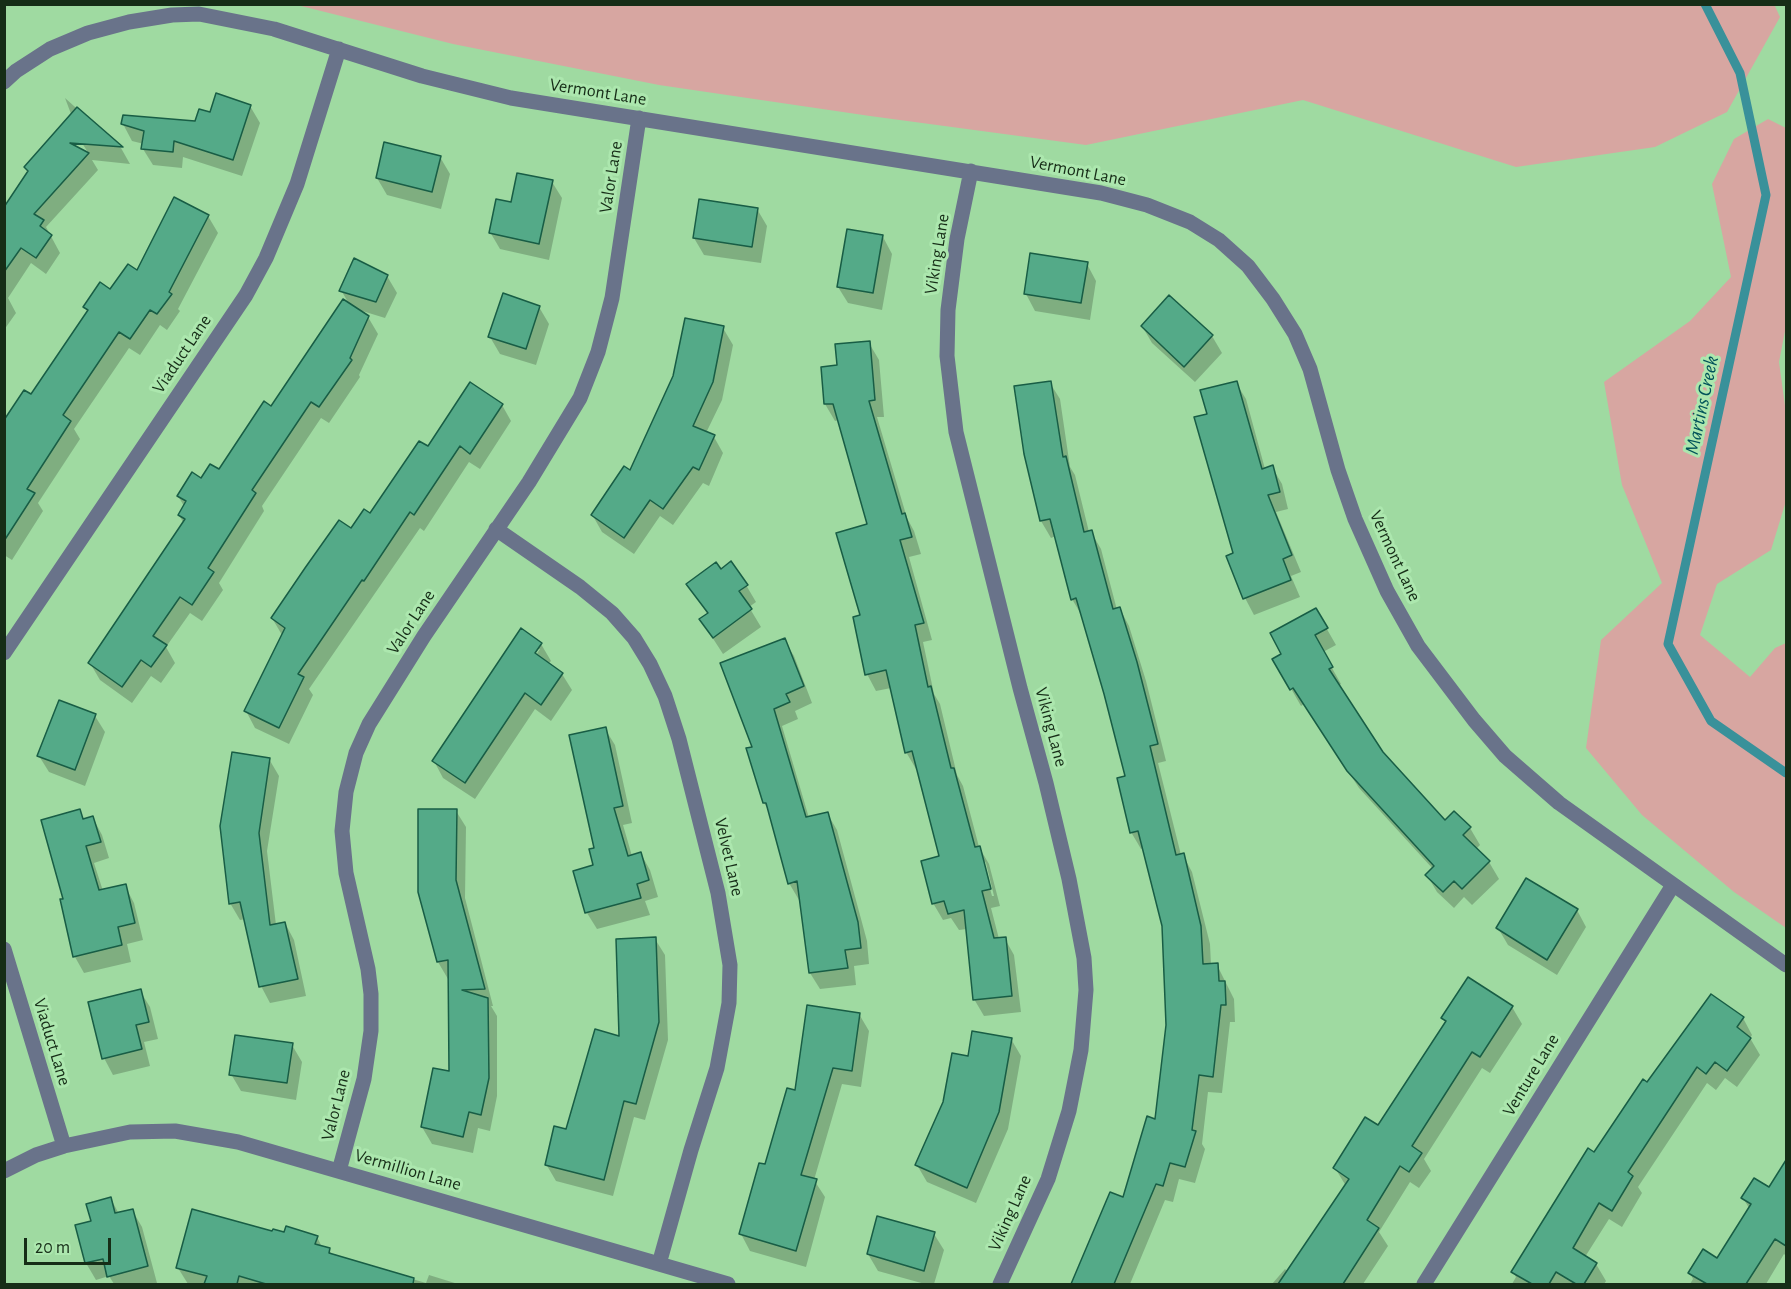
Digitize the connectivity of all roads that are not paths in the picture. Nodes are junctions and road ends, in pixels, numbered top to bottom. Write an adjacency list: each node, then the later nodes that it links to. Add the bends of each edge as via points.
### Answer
1 (339, 49): 2 (street, Vermont Lane, via 264,27 199,14 172,15 88,33 50,50); 3 (street, Vermont Lane, via 422,76 511,98); 6 (street, Viaduct Lane, via 297,184 246,295)
2 (4, 82)
3 (639, 118): 4 (street, Vermont Lane); 5 (street, Valor Lane, via 612,298 598,352 580,398)
4 (971, 171): 7 (street, Vermont Lane, via 1148,205 1190,222 1219,240 1248,266 1295,334 1310,369 1355,519 1387,591 1418,646 1505,756 1559,803); 15 (street, Viking Lane, via 948,310 947,356 956,432 1049,794 1080,935 1086,990 1081,1050 1069,1111 1048,1179)
5 (496, 529): 12 (street, Valor Lane, via 369,724 356,753 346,792 342,831 346,873 368,969 371,1031 364,1079); 13 (street, Velvet Lane, via 612,613 651,664 679,739 718,893 730,966 729,1003 717,1068)
6 (4, 653)
7 (1673, 885): 9 (street, Vermont Lane); 16 (street, Venture Lane)
8 (4, 949): 10 (street, Viaduct Lane)
9 (1786, 965)
10 (64, 1146): 11 (street, Vermillion Lane); 12 (street, Vermillion Lane, via 130,1132 175,1131 238,1142)
11 (4, 1171)
12 (339, 1171): 13 (street, Vermillion Lane)
13 (659, 1264): 14 (street, Vermillion Lane)
14 (729, 1284)
15 (1000, 1284)
16 (1424, 1284)

